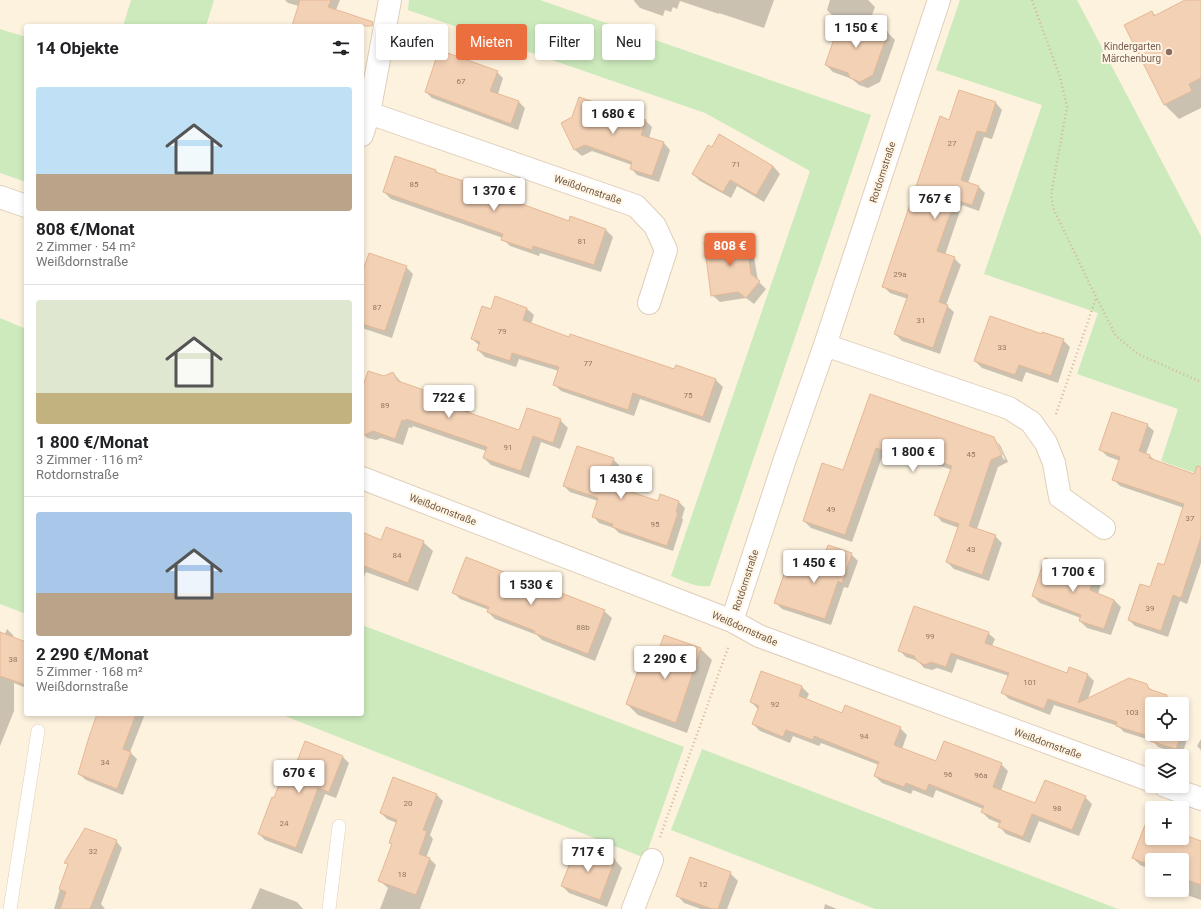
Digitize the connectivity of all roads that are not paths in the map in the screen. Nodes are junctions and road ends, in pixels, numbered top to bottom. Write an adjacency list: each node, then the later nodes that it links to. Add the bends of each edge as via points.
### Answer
1 (390, 0): 3 (street)
2 (939, 0): 8 (street, Rotdornstraße)
3 (369, 113): 4 (street); 7 (street, Weißdornstraße, via 636,206 654,226 666,250)
4 (364, 129)
5 (0, 197): 6 (street)
6 (24, 205)
7 (649, 303)
8 (825, 345): 10 (street, via 1009,408 1031,422 1046,444 1054,463 1060,497); 11 (street, Rotdornstraße)
9 (364, 479): 11 (street, Weißdornstraße)
10 (1104, 528)
11 (732, 621): 13 (street, Weißdornstraße, via 760,636)
12 (38, 731): 18 (lane)
13 (1145, 778)
14 (1184, 793): 15 (street)
15 (1201, 799)
16 (339, 826): 19 (lane)
17 (652, 860): 20 (street)
18 (10, 909)
19 (329, 909)
20 (633, 909)

